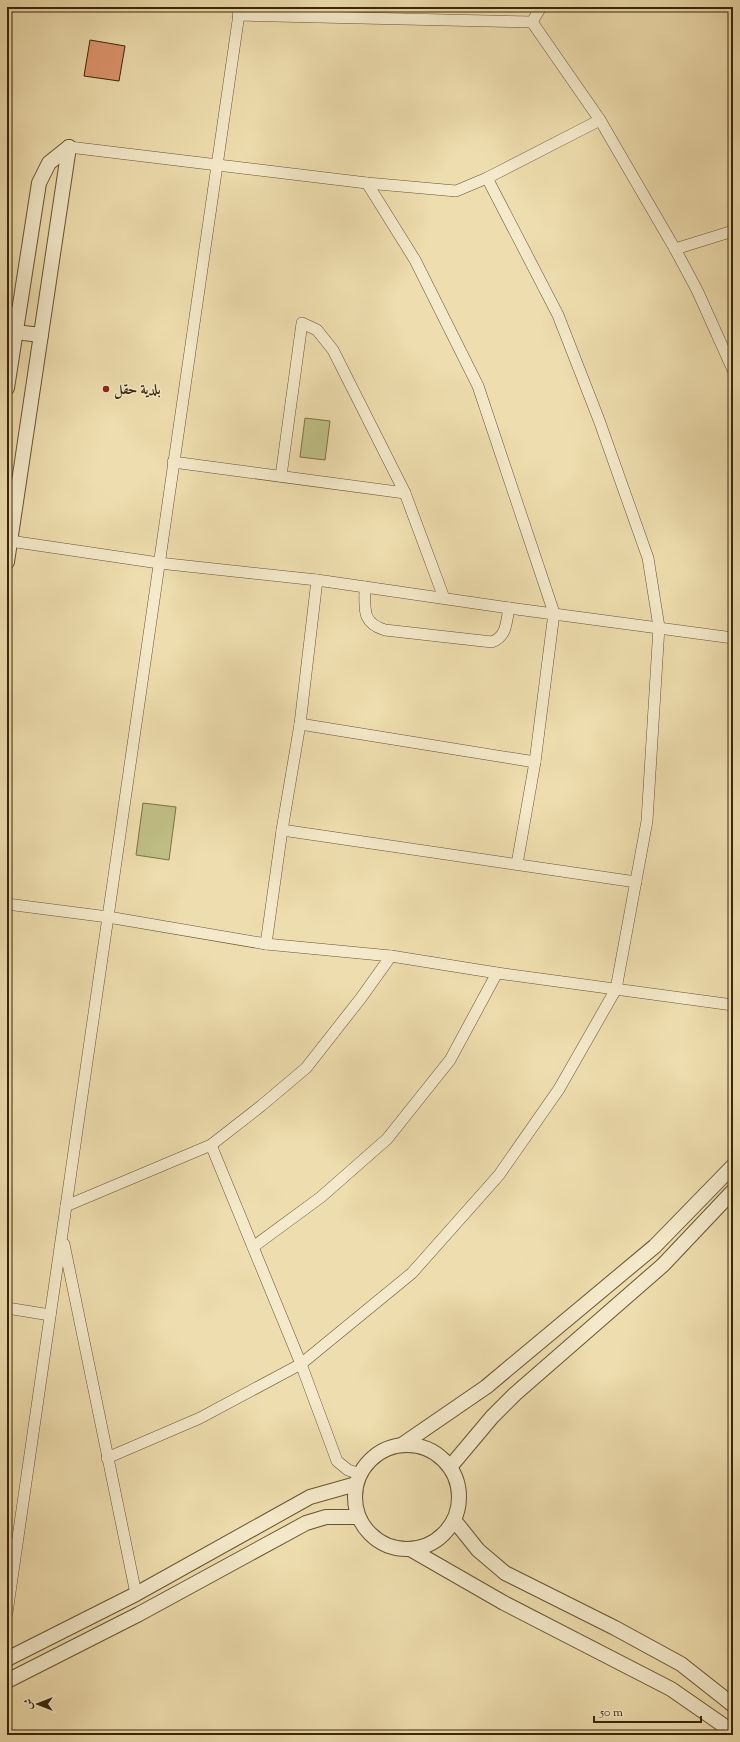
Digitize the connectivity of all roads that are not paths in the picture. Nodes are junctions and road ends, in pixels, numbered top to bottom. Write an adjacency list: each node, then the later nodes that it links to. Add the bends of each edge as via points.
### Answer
1 (541, 7): 3 (street)
2 (239, 11): 3 (street); 6 (street)
3 (532, 22): 4 (street)
4 (600, 120): 8 (street); 12 (street)
5 (69, 147): 6 (street); 7 (street, via 49,163); 9 (street)
6 (216, 164): 10 (street); 18 (street)
7 (43, 174): 9 (street, via 55,170 59,171); 13 (street)
8 (487, 178): 10 (street, via 456,191); 29 (street, via 558,315 600,420 648,558)
9 (64, 179): 15 (street)
10 (367, 183): 28 (street, via 415,260 478,386)
11 (733, 231): 12 (street)
12 (675, 249): 16 (street, via 697,290)
13 (13, 310): 14 (street)
14 (16, 332): 15 (street); 17 (street)
15 (41, 335): 21 (street)
16 (733, 370)
17 (7, 388)
18 (173, 462): 19 (street); 23 (street)
19 (281, 476): 20 (street); 20 (street, via 302,323 317,330 333,350)
20 (405, 493): 26 (street)
21 (10, 541): 22 (street); 23 (street)
22 (7, 562)
23 (159, 563): 24 (street); 37 (street)
24 (317, 580): 25 (street); 31 (street)
25 (365, 587): 26 (street); 27 (street, via 364,612 367,620 375,628 385,630 492,642 504,634)
26 (444, 598): 27 (street)
27 (509, 608): 28 (street)
28 (554, 613): 29 (street); 32 (street)
29 (659, 627): 30 (street); 35 (street, via 647,821)
30 (733, 638)
31 (300, 724): 32 (street); 33 (street)
32 (535, 762): 34 (street)
33 (282, 830): 34 (street); 38 (street)
34 (517, 864): 35 (street)
35 (636, 882): 41 (street)
36 (7, 904): 37 (street)
37 (108, 917): 38 (street); 46 (street)
38 (266, 944): 39 (street)
39 (390, 956): 40 (street); 43 (street, via 306,1068)
40 (498, 973): 41 (street); 48 (street, via 450,1060 386,1138 321,1197)
41 (616, 989): 42 (street); 51 (street, via 559,1088 499,1175 412,1272)
42 (733, 1005)
43 (211, 1145): 46 (street); 48 (street)
44 (733, 1166): 52 (street, via 649,1251 486,1387)
45 (733, 1190): 54 (street, via 663,1265 515,1394)
46 (66, 1206): 47 (street)
47 (62, 1234): 50 (street); 53 (street)
48 (253, 1247): 51 (street)
49 (7, 1308): 50 (street)
50 (50, 1315): 60 (street)
51 (301, 1364): 53 (street, via 200,1418); 55 (street, via 337,1461)
52 (403, 1444): 54 (street, via 424,1447 434,1452); 55 (street, via 382,1450 373,1456)
53 (107, 1458): 59 (street)
54 (450, 1467): 57 (street, via 457,1482 459,1498)
55 (358, 1479): 56 (street, via 355,1506); 59 (street, via 310,1497)
56 (358, 1517): 58 (street, via 370,1535 379,1542 400,1549); 62 (street, via 326,1517 306,1523 139,1614)
57 (454, 1520): 58 (street, via 432,1543); 63 (street, via 478,1550 505,1573 681,1664)
58 (410, 1549): 64 (street, via 504,1603 671,1689)
59 (136, 1594): 61 (street)
60 (7, 1613)
61 (7, 1659)
62 (7, 1681)
63 (733, 1705)
64 (733, 1732)

